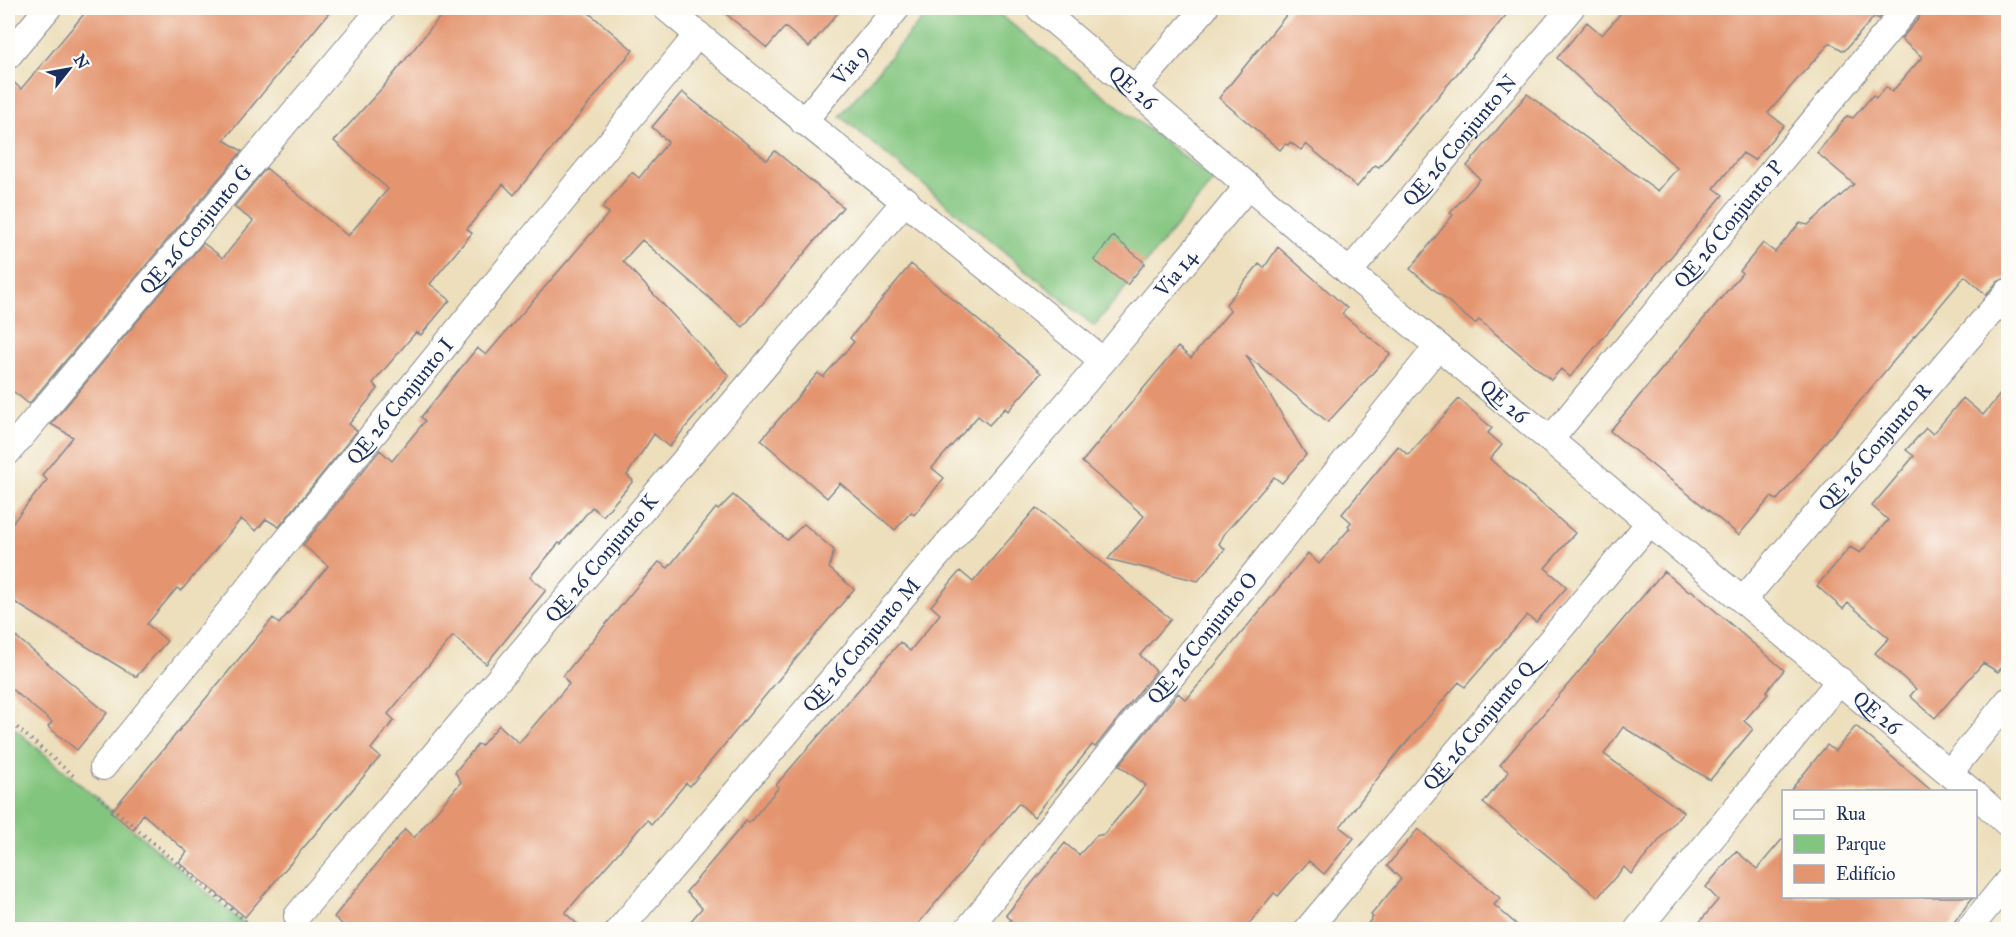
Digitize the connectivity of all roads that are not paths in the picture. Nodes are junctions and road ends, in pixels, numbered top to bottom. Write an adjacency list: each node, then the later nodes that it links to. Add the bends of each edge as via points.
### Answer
1 (48, 8): 10 (street)
2 (382, 8): 20 (street, QE 26 Conjunto G)
3 (666, 8): 9 (street)
4 (897, 8): 12 (street, Via 9)
5 (1039, 8): 11 (street, QE 26)
6 (1205, 8): 11 (street)
7 (1571, 8): 15 (street, QE 26 Conjunto N)
8 (1907, 8): 19 (street, QE 26 Conjunto P)
9 (698, 34): 12 (street); 25 (street, QE 26 Conjunto I)
10 (8, 56)
11 (1135, 89): 13 (street, QE 26)
12 (803, 122): 14 (street)
13 (1248, 186): 15 (street, QE 26); 18 (street, Via 14)
14 (906, 200): 18 (street); 31 (street, QE 26 Conjunto K)
15 (1349, 272): 17 (street, QE 26)
16 (2008, 292): 22 (street, QE 26 Conjunto R)
17 (1438, 346): 19 (street, QE 26); 33 (street, QE 26 Conjunto O)
18 (1103, 361): 32 (street, QE 26 Conjunto M)
19 (1550, 440): 21 (street, QE 26)
20 (8, 452)
21 (1650, 522): 22 (street, QE 26); 34 (street, QE 26 Conjunto Q)
22 (1743, 600): 23 (street, QE 26)
23 (1840, 680): 26 (street, QE 26); 35 (street)
24 (2008, 701): 26 (street)
25 (103, 767)
26 (1950, 772): 27 (street, QE 26)
27 (1969, 790)
28 (1977, 796): 29 (street)
29 (2008, 824)
30 (2008, 881): 36 (street)
31 (297, 916)
32 (619, 930)
33 (967, 930)
34 (1307, 930)
35 (1637, 930)
36 (1968, 930)

